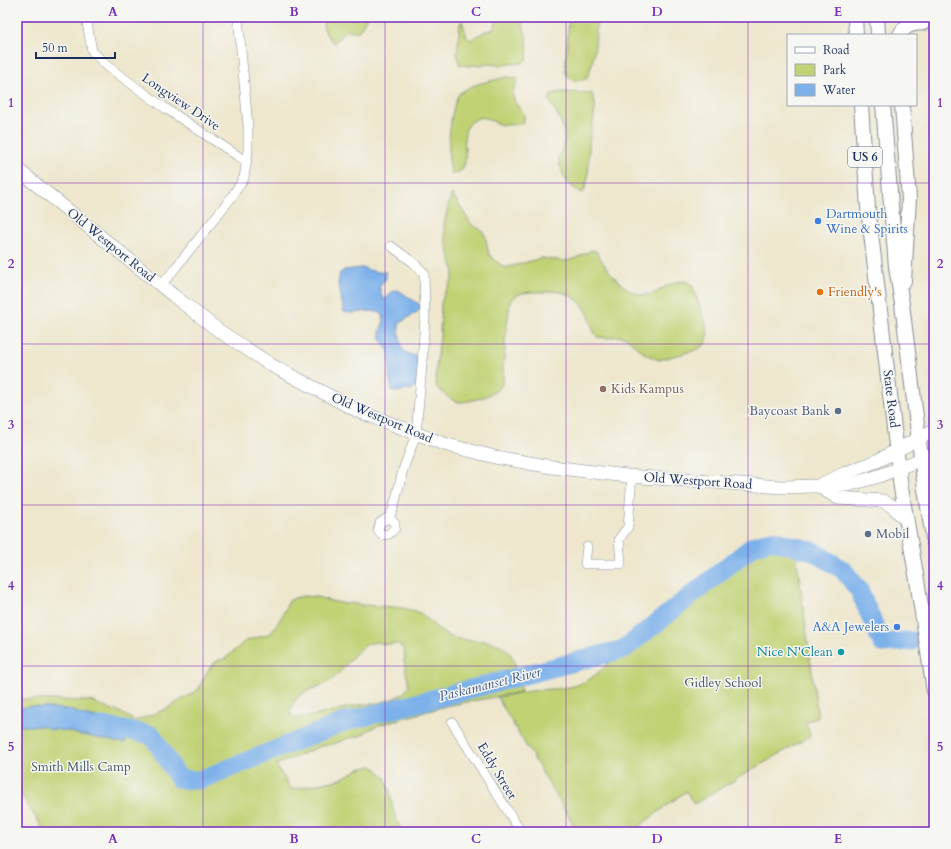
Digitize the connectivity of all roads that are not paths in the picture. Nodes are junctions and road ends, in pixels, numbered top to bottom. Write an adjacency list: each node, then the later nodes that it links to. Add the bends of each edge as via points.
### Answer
1 (86, 17): 12 (street, Longview Drive, via 92,51 107,66)
2 (238, 17): 12 (street, via 248,126)
3 (855, 17): 6 (main road)
4 (877, 17): 7 (main road)
5 (923, 23): 8 (main road, via 910,24)
6 (856, 34)
7 (878, 34)
8 (901, 34)
9 (861, 106): 20 (main road, State Road / US 6, via 868,208)
10 (883, 106): 16 (main road, State Road / US 6, via 896,267)
11 (902, 106): 16 (main road, via 909,200)
12 (247, 162): 15 (street, via 244,178 237,190)
13 (17, 169): 15 (main road, Old Westport Road)
14 (391, 246): 18 (street, via 424,273 425,317)
15 (161, 286): 18 (main road, Old Westport Road, via 218,330 271,365 358,411)
16 (902, 304): 19 (main road, State Road / US 6)
17 (934, 430): 19 (main road, Old Westport Road)
18 (416, 434): 24 (main road, Old Westport Road, via 495,457 552,467); 26 (street)
19 (918, 439): 20 (main road, Old Westport Road); 22 (main road, State Road / US 6)
20 (897, 450): 23 (main road, State Road / US 6); 25 (main road, Old Westport Road)
21 (934, 454): 22 (main road, Old Westport Road)
22 (921, 460): 23 (main road, Old Westport Road); 28 (main road, State Road / US 6)
23 (899, 469): 25 (main road, Old Westport Road, via 848,485); 27 (main road, State Road / US 6)
24 (632, 476): 25 (main road, Old Westport Road, via 759,486); 29 (street, via 628,527 618,539 621,564 585,564)
25 (818, 486): 27 (main road, via 838,498 883,501 896,509)
26 (389, 517)
27 (907, 521): 30 (main road, State Road / US 6)
28 (934, 543)
29 (587, 547)
30 (934, 691)
31 (452, 722): 32 (street, Eddy Street)
32 (521, 832)

